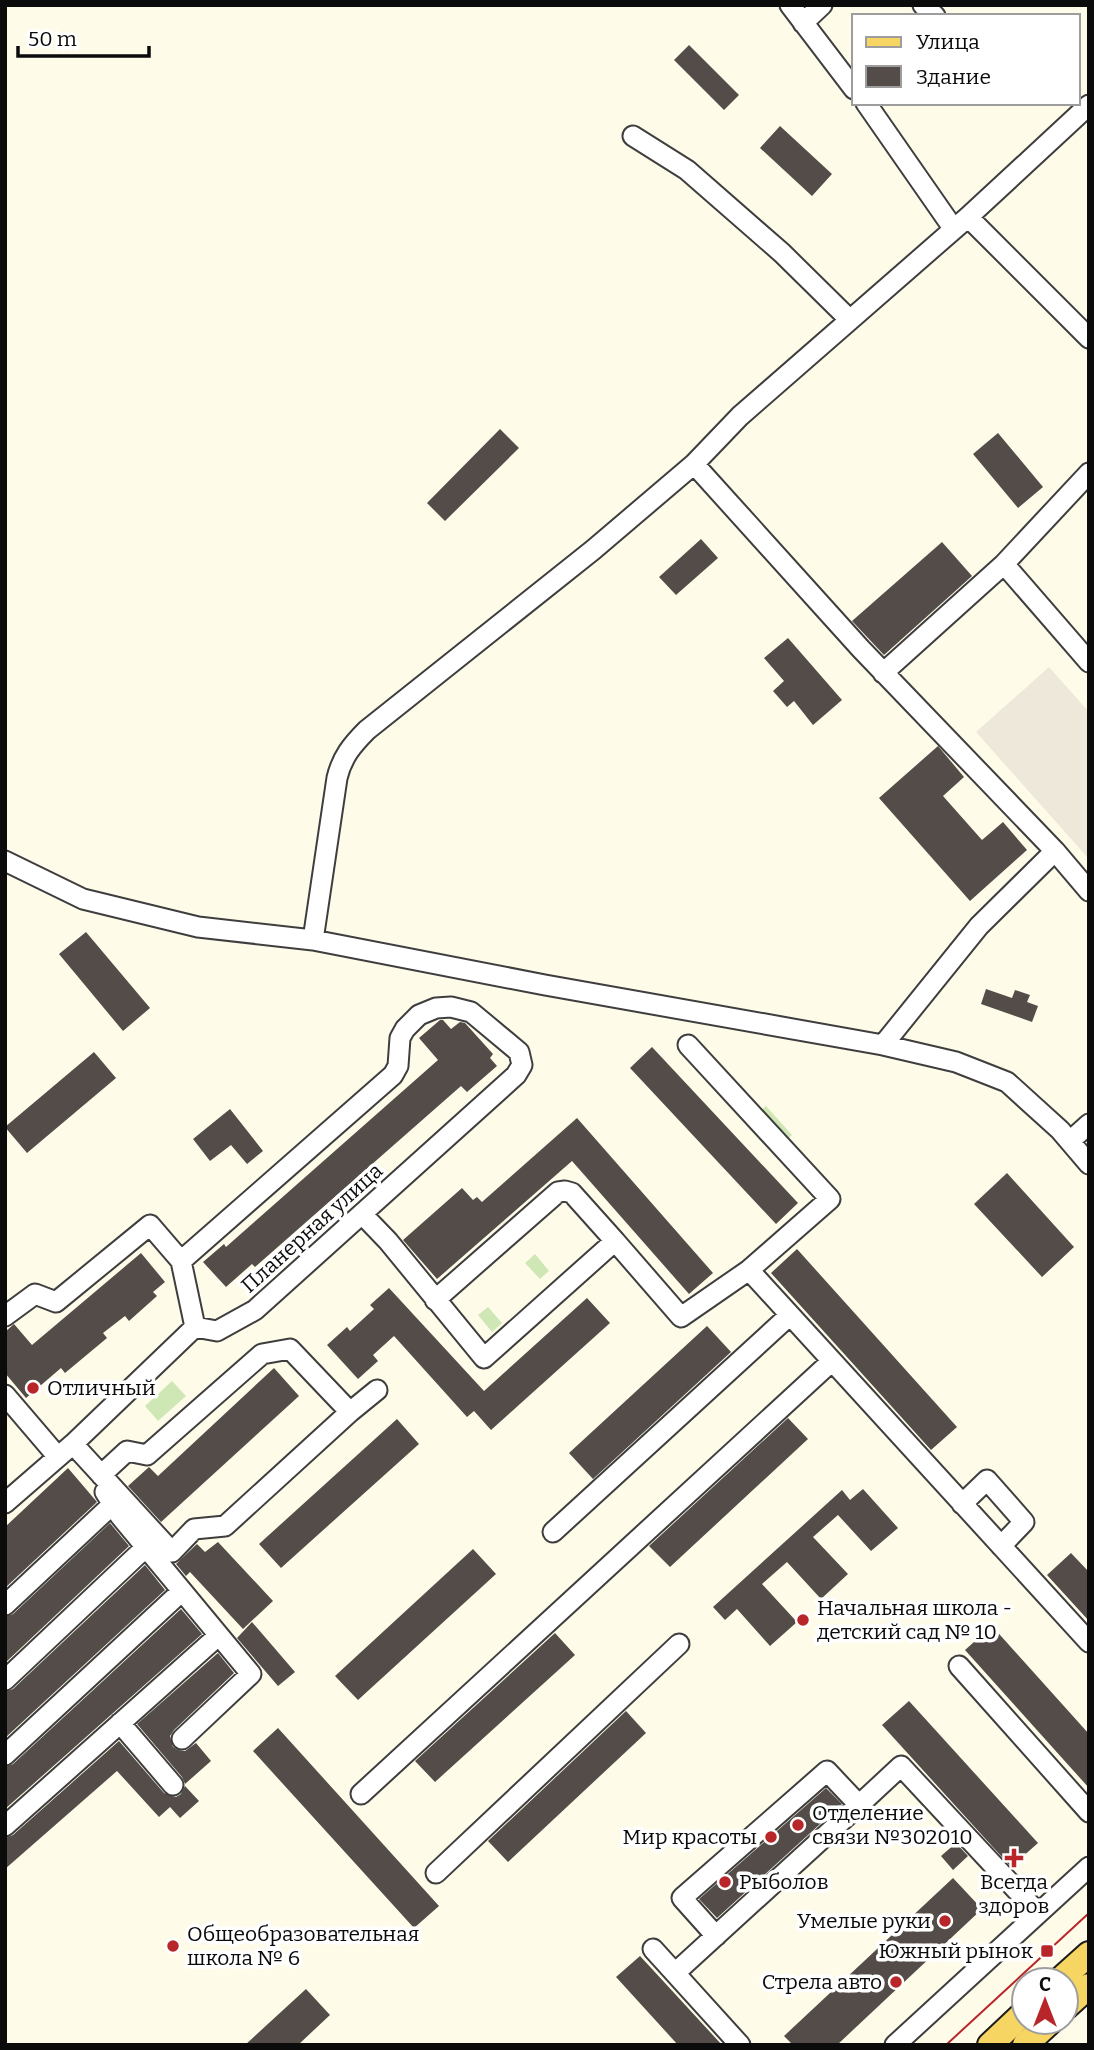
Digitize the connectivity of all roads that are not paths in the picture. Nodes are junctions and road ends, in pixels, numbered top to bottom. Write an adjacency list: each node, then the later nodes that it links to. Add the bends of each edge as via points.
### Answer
1 (790, 5): 3 (street)
2 (822, 5): 3 (street)
3 (803, 23): 4 (street)
4 (852, 86)
5 (868, 105): 8 (street)
6 (1089, 105): 8 (street)
7 (633, 136): 9 (street, via 687,170 790,260)
8 (960, 223): 9 (street); 10 (street)
9 (849, 320): 11 (street, via 740,416)
10 (1089, 338)
11 (694, 464): 15 (street); 19 (street, via 351,746 337,778)
12 (1089, 472): 13 (street)
13 (1004, 564): 14 (street); 15 (street)
14 (1089, 662)
15 (883, 673): 16 (street)
16 (1055, 851): 18 (street); 21 (street, via 979,926)
17 (5, 861): 19 (street, via 83,899 198,927)
18 (1089, 891)
19 (313, 940): 21 (street)
20 (688, 1045): 28 (street, via 830,1199)
21 (883, 1045): 23 (street, via 956,1062 1007,1082)
22 (1089, 1124): 23 (street)
23 (1070, 1141): 24 (street)
24 (1089, 1164)
25 (362, 1214): 27 (street, Планерная улица, via 522,1065 519,1052 471,1012 436,1007 419,1015 400,1038 393,1075); 29 (street); 32 (street, Планерная улица, via 255,1310 217,1331)
26 (615, 1241): 28 (street, via 681,1317); 29 (street, via 572,1193 558,1192); 29 (street, via 484,1358)
27 (181, 1261): 31 (street, via 150,1225 56,1302 35,1294); 32 (street)
28 (749, 1270): 30 (street)
29 (435, 1300)
30 (790, 1315): 33 (street); 42 (street)
31 (5, 1316)
32 (195, 1327): 37 (street)
33 (832, 1360): 41 (street); 56 (street)
34 (377, 1390): 36 (street)
35 (5, 1395): 37 (street)
36 (350, 1412): 38 (street, via 290,1349 262,1354 146,1454 127,1451); 38 (street, via 225,1526 194,1529 172,1552)
37 (66, 1450): 38 (street); 39 (street); 40 (street)
38 (101, 1475)
39 (5, 1503)
40 (113, 1504): 44 (street); 46 (street)
41 (962, 1504): 43 (street); 43 (street, via 987,1480 1024,1522)
42 (553, 1532)
43 (1000, 1546): 48 (street)
44 (146, 1547): 45 (street); 51 (street)
45 (182, 1591): 47 (street); 54 (street)
46 (5, 1605)
47 (218, 1636): 52 (street); 53 (street, via 251,1674)
48 (1089, 1642)
49 (680, 1644): 61 (street)
50 (958, 1666): 58 (street)
51 (5, 1680)
52 (120, 1723): 55 (street); 59 (street)
53 (182, 1739)
54 (5, 1755)
55 (173, 1785)
56 (361, 1794)
57 (859, 1805): 62 (street, via 901,1766); 63 (street); 63 (street, via 827,1771 682,1898)
58 (1089, 1812)
59 (10, 1813)
60 (1089, 1867): 62 (street)
61 (436, 1873)
62 (1038, 1913): 70 (street)
63 (716, 1936): 67 (street)
64 (653, 1949): 67 (street)
65 (1089, 1954): 66 (main road)
66 (1076, 1966)
67 (675, 1973): 69 (street)
68 (1010, 2026): 71 (main road)
69 (740, 2045)
70 (895, 2045)
71 (990, 2045)

